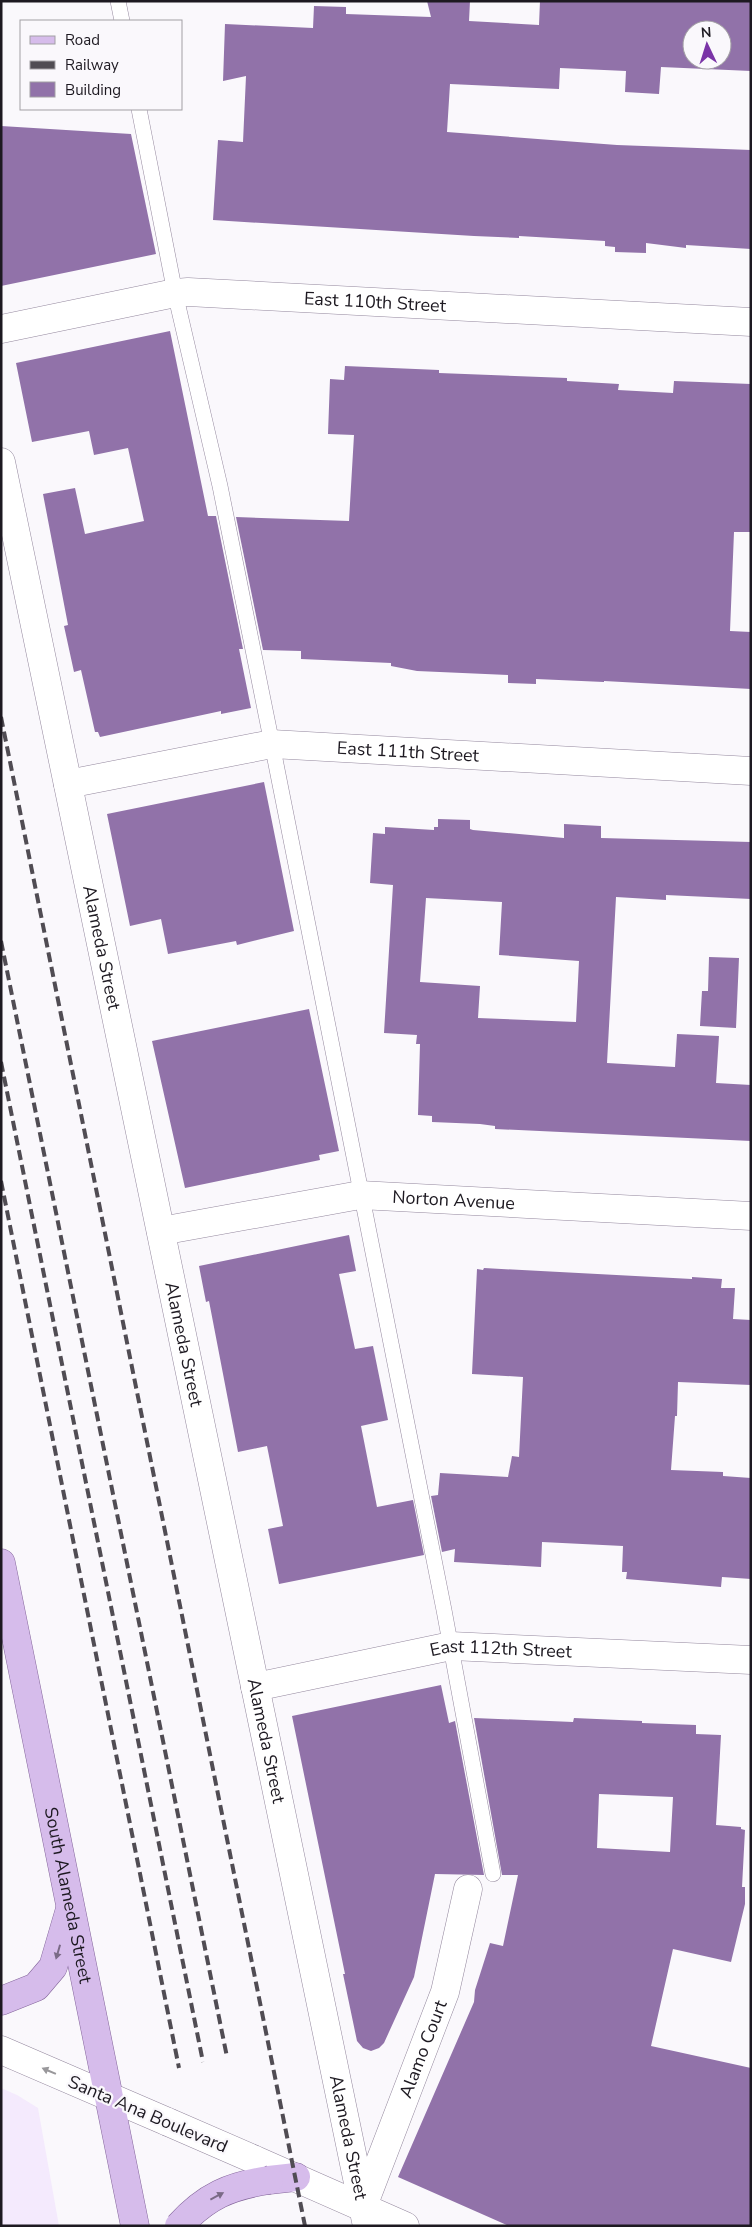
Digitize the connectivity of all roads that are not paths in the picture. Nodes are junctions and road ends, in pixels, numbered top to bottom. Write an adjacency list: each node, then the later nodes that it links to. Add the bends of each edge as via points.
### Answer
1 (118, 1): 2 (lane)
2 (122, 20)
3 (139, 110): 4 (lane)
4 (175, 292): 5 (street, East 110th Street); 6 (street, East 110th Street); 8 (lane, via 220,486)
5 (751, 322)
6 (1, 329)
7 (1, 462): 10 (street, Alameda Street)
8 (272, 744): 9 (street, East 111th Street); 10 (street, East 111th Street); 11 (lane)
9 (751, 771)
10 (68, 784): 13 (street, Alameda Street)
11 (360, 1194): 12 (street, Norton Avenue); 13 (street, Norton Avenue); 15 (lane)
12 (751, 1216)
13 (161, 1231): 17 (street, Alameda Street)
14 (1, 1563): 20 (main road, South Alameda Street)
15 (451, 1646): 16 (street, East 112th Street); 17 (street, East 112th Street); 18 (lane)
16 (751, 1660)
17 (256, 1686): 25 (street, Alameda Street)
18 (493, 1874)
19 (468, 1889): 25 (street, Alamo Court, via 446,1992)
20 (71, 1905): 21 (main road, one-way to 21, via 53,1967 36,1987); 23 (main road, South Alameda Street)
21 (1, 2001)
22 (1, 2050): 23 (street, Santa Ana Boulevard, one-way to 22)
23 (110, 2097): 24 (street, Santa Ana Boulevard, bridge, via 253,2159); 26 (main road, South Alameda Street)
24 (282, 2178): 25 (street, Santa Ana Boulevard); 27 (main road, one-way to 24, bridge, via 193,2211 241,2184)
25 (365, 2216): 28 (street, Santa Ana Boulevard)
26 (135, 2226)
27 (179, 2226)
28 (405, 2226)

